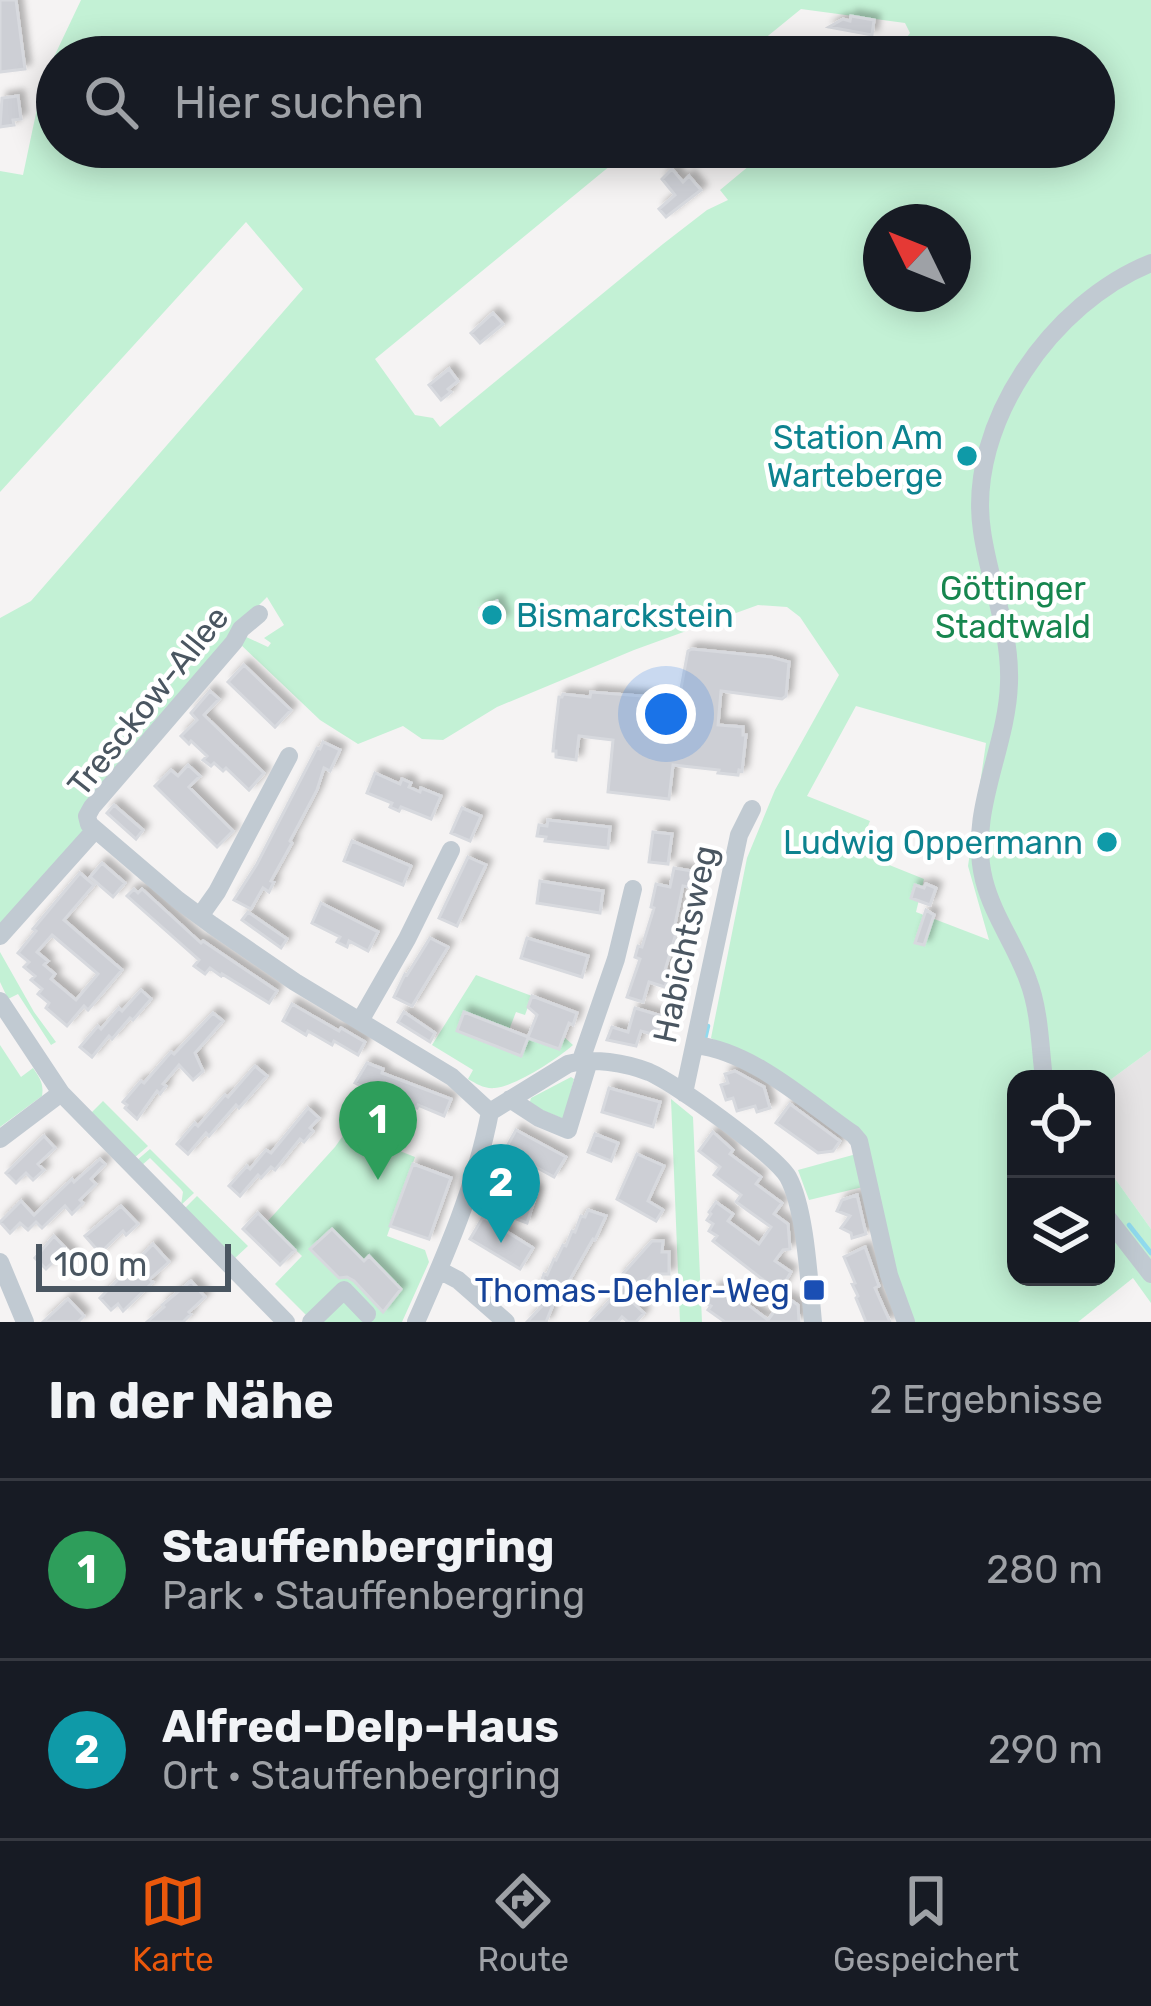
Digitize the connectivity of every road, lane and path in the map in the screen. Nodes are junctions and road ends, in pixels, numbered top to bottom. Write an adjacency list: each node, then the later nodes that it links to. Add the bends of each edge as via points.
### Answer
1 (1151, 263): 14 (street, via 1083,305 1037,352 1006,401 981,475 982,528 1009,676 980,856 993,907 1030,983)
2 (259, 614): 5 (street, Tresckow-Allee, via 92,807)
3 (289, 755): 8 (street)
4 (752, 809): 12 (street, Habichtsweg, via 739,835)
5 (94, 831): 8 (street); 9 (street, Tresckow-Allee)
6 (451, 850): 11 (street)
7 (633, 889): 13 (street)
8 (200, 916): 11 (street)
9 (0, 936)
10 (0, 1001): 15 (street)
11 (360, 1021): 18 (street, via 452,1077)
12 (695, 1045): 16 (street, Habichtsweg); 31 (street, via 742,1058 859,1141)
13 (585, 1061): 16 (street, via 645,1070); 17 (street); 17 (street, via 568,1130)
14 (1043, 1070)
15 (61, 1093): 19 (street); 26 (street)
16 (684, 1094): 30 (street, via 788,1178)
17 (510, 1099): 18 (street)
18 (490, 1112): 22 (street)
19 (0, 1139)
20 (1115, 1228): 23 (street)
21 (0, 1262): 25 (street)
22 (439, 1270): 28 (street); 29 (street)
23 (1151, 1274)
24 (368, 1314): 27 (street, via 344,1290)
25 (25, 1322)
26 (286, 1322)
27 (311, 1322)
28 (416, 1322)
29 (506, 1322)
30 (813, 1322)
31 (905, 1322)

